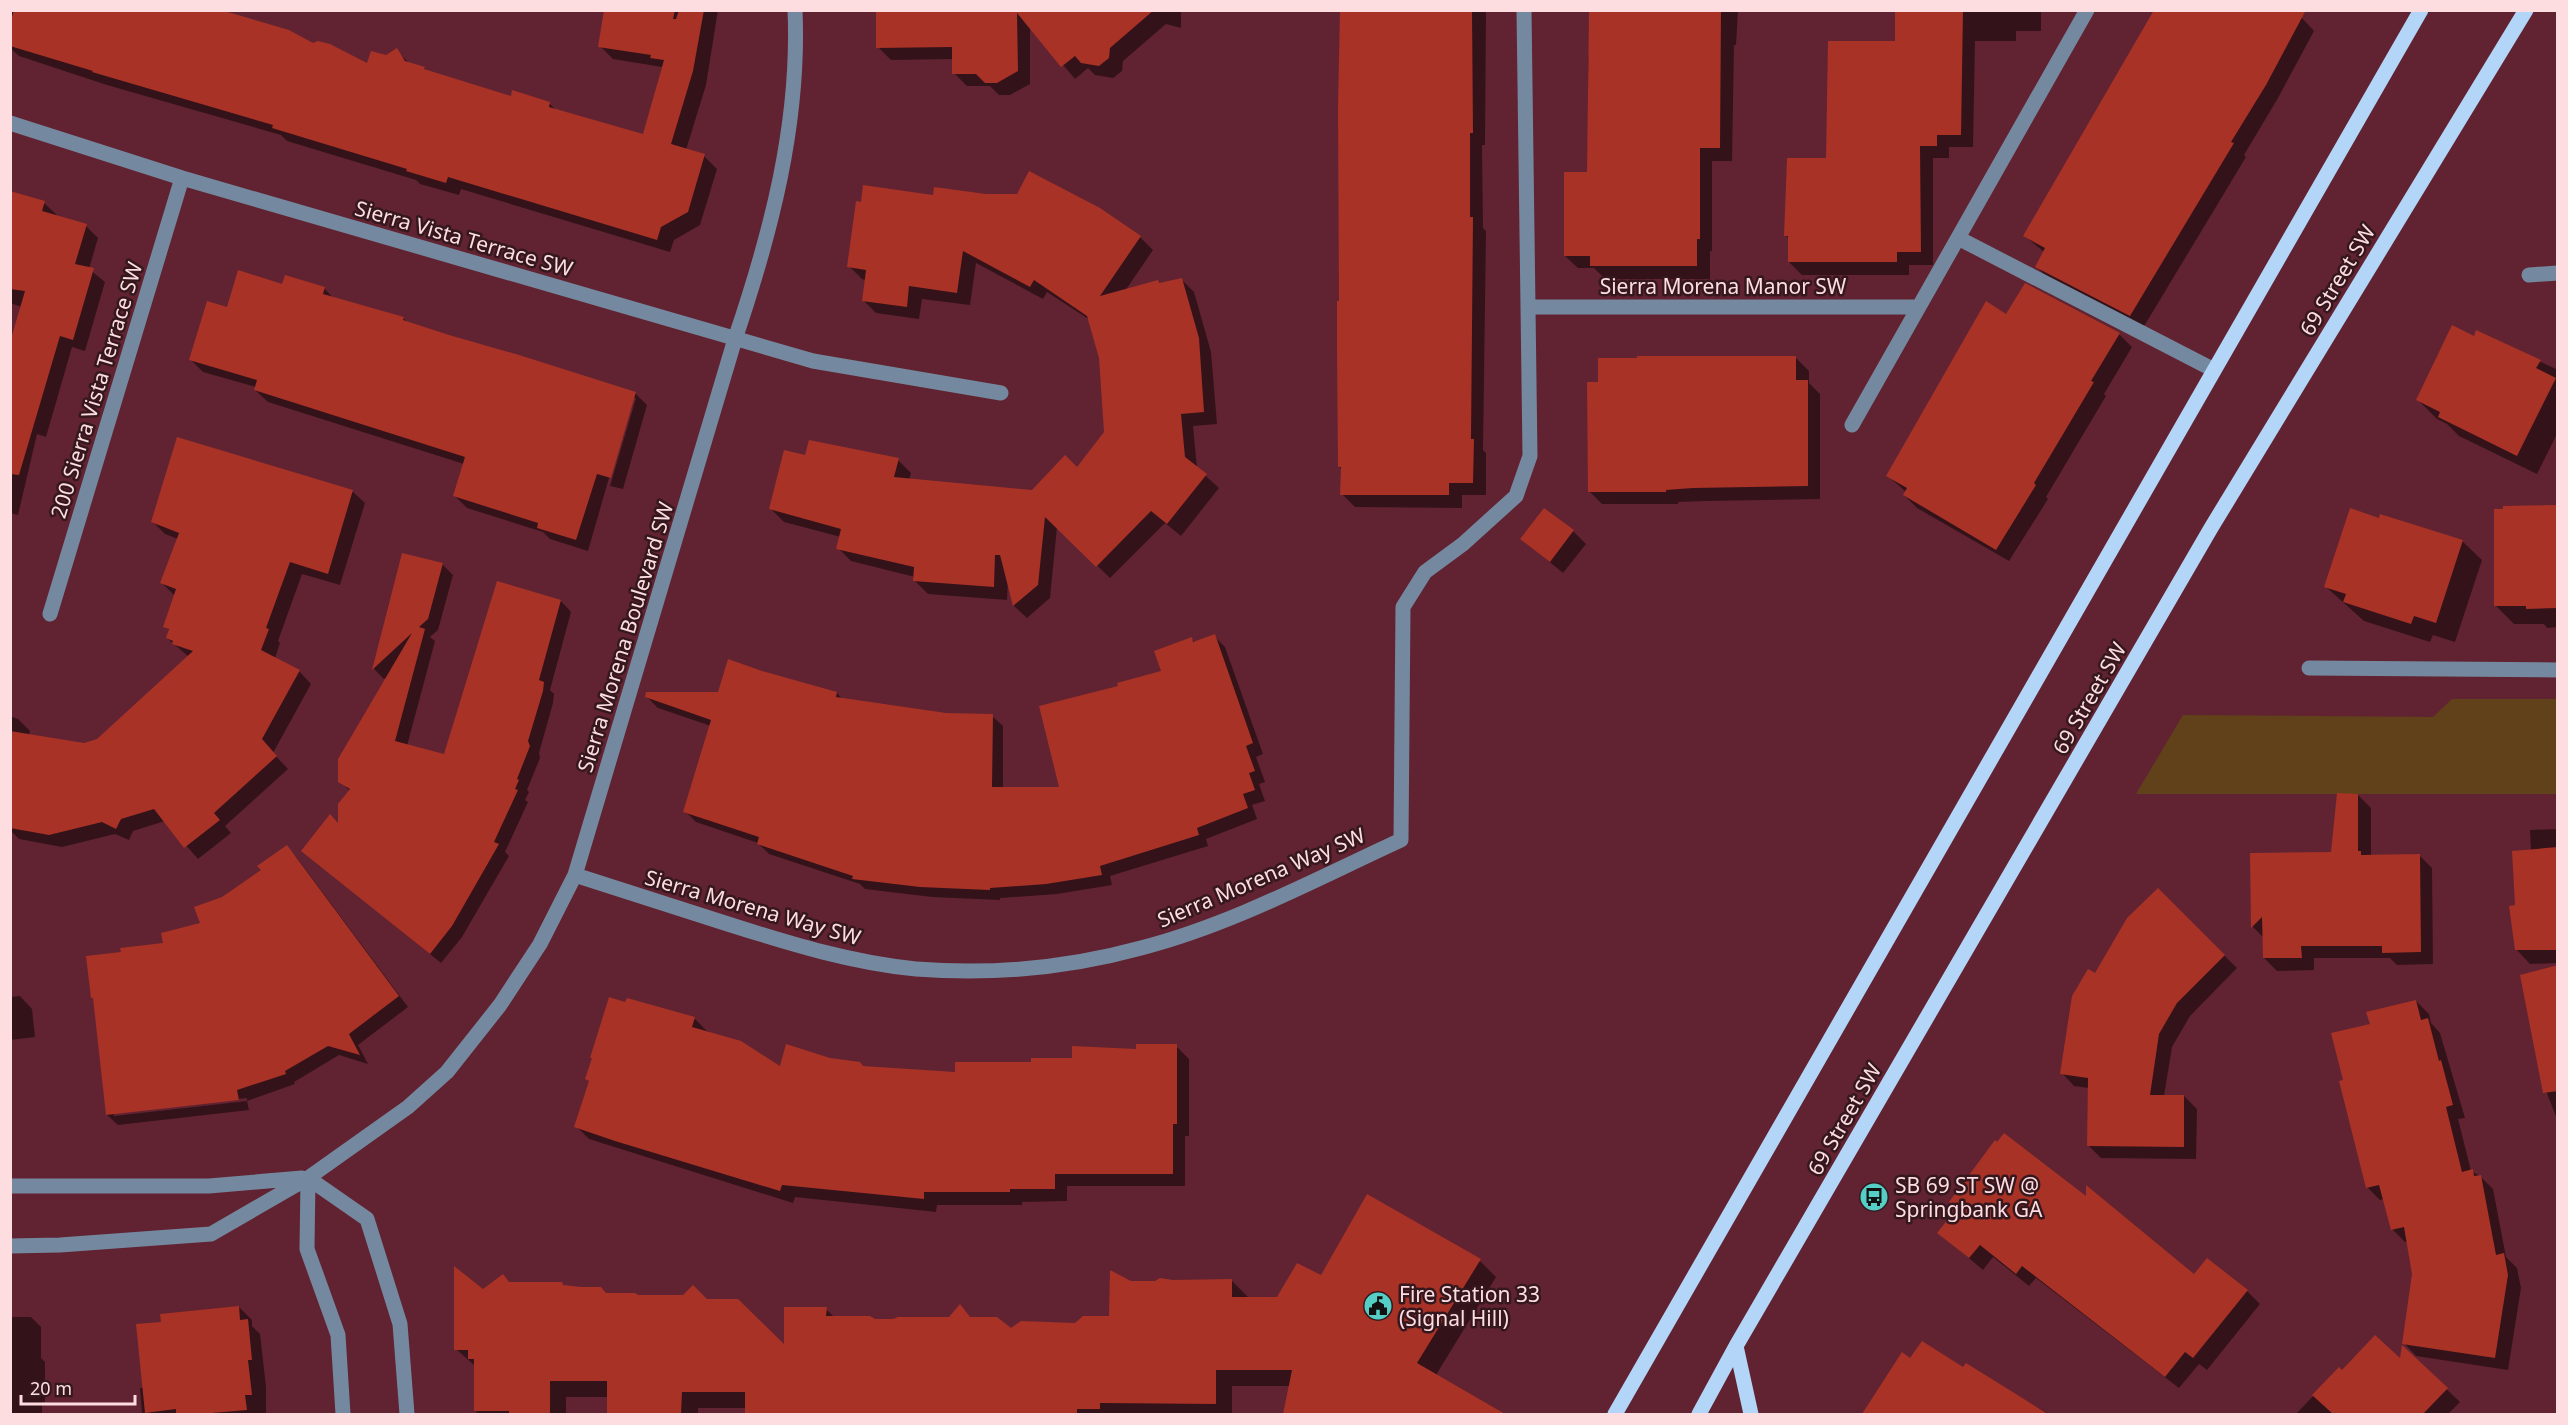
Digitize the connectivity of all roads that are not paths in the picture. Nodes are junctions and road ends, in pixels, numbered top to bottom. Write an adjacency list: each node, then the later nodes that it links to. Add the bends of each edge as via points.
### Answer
1 (795, 10): 13 (street, Sierra Morena Boulevard SW, via 794,79 786,147 758,273)
2 (1524, 10): 11 (street)
3 (2087, 10): 8 (street)
4 (2421, 10): 14 (main road)
5 (2526, 10): 24 (main road, 69 Street SW, via 2211,528)
6 (10, 123): 7 (street, Sierra Vista Terrace SW)
7 (182, 178): 13 (street, Sierra Vista Terrace SW); 17 (street, 200 Sierra Vista Terrace SW)
8 (1958, 238): 12 (street); 14 (street)
9 (2558, 273): 10 (street)
10 (2529, 275)
11 (1528, 306): 12 (street, Sierra Morena Manor SW); 20 (street, Sierra Morena Way SW, via 1530,456 1516,496 1425,572 1403,607 1401,840 1237,914 1142,948 1087,961 973,971 915,969 856,960 799,946)
12 (1918, 307): 16 (street)
13 (735, 339): 15 (street, Sierra Vista Terrace SW, via 813,361); 20 (street, Sierra Morena Boulevard SW)
14 (2214, 370): 27 (main road)
15 (1001, 393)
16 (1852, 425)
17 (50, 614)
18 (2309, 668): 19 (street)
19 (2558, 670)
20 (575, 875): 21 (street, Sierra Morena Boulevard SW, via 500,1005 447,1072 408,1107)
21 (308, 1178): 22 (street, via 209,1186); 23 (street, Sierra Morena Boulevard SW, via 211,1234); 25 (street, via 307,1249 338,1335); 26 (street, via 367,1219 400,1324)
22 (10, 1186)
23 (10, 1245)
24 (1736, 1346): 28 (main road, 69 Street SW); 29 (main road)
25 (343, 1414)
26 (407, 1414)
27 (1615, 1414)
28 (1699, 1414)
29 (1751, 1414)

